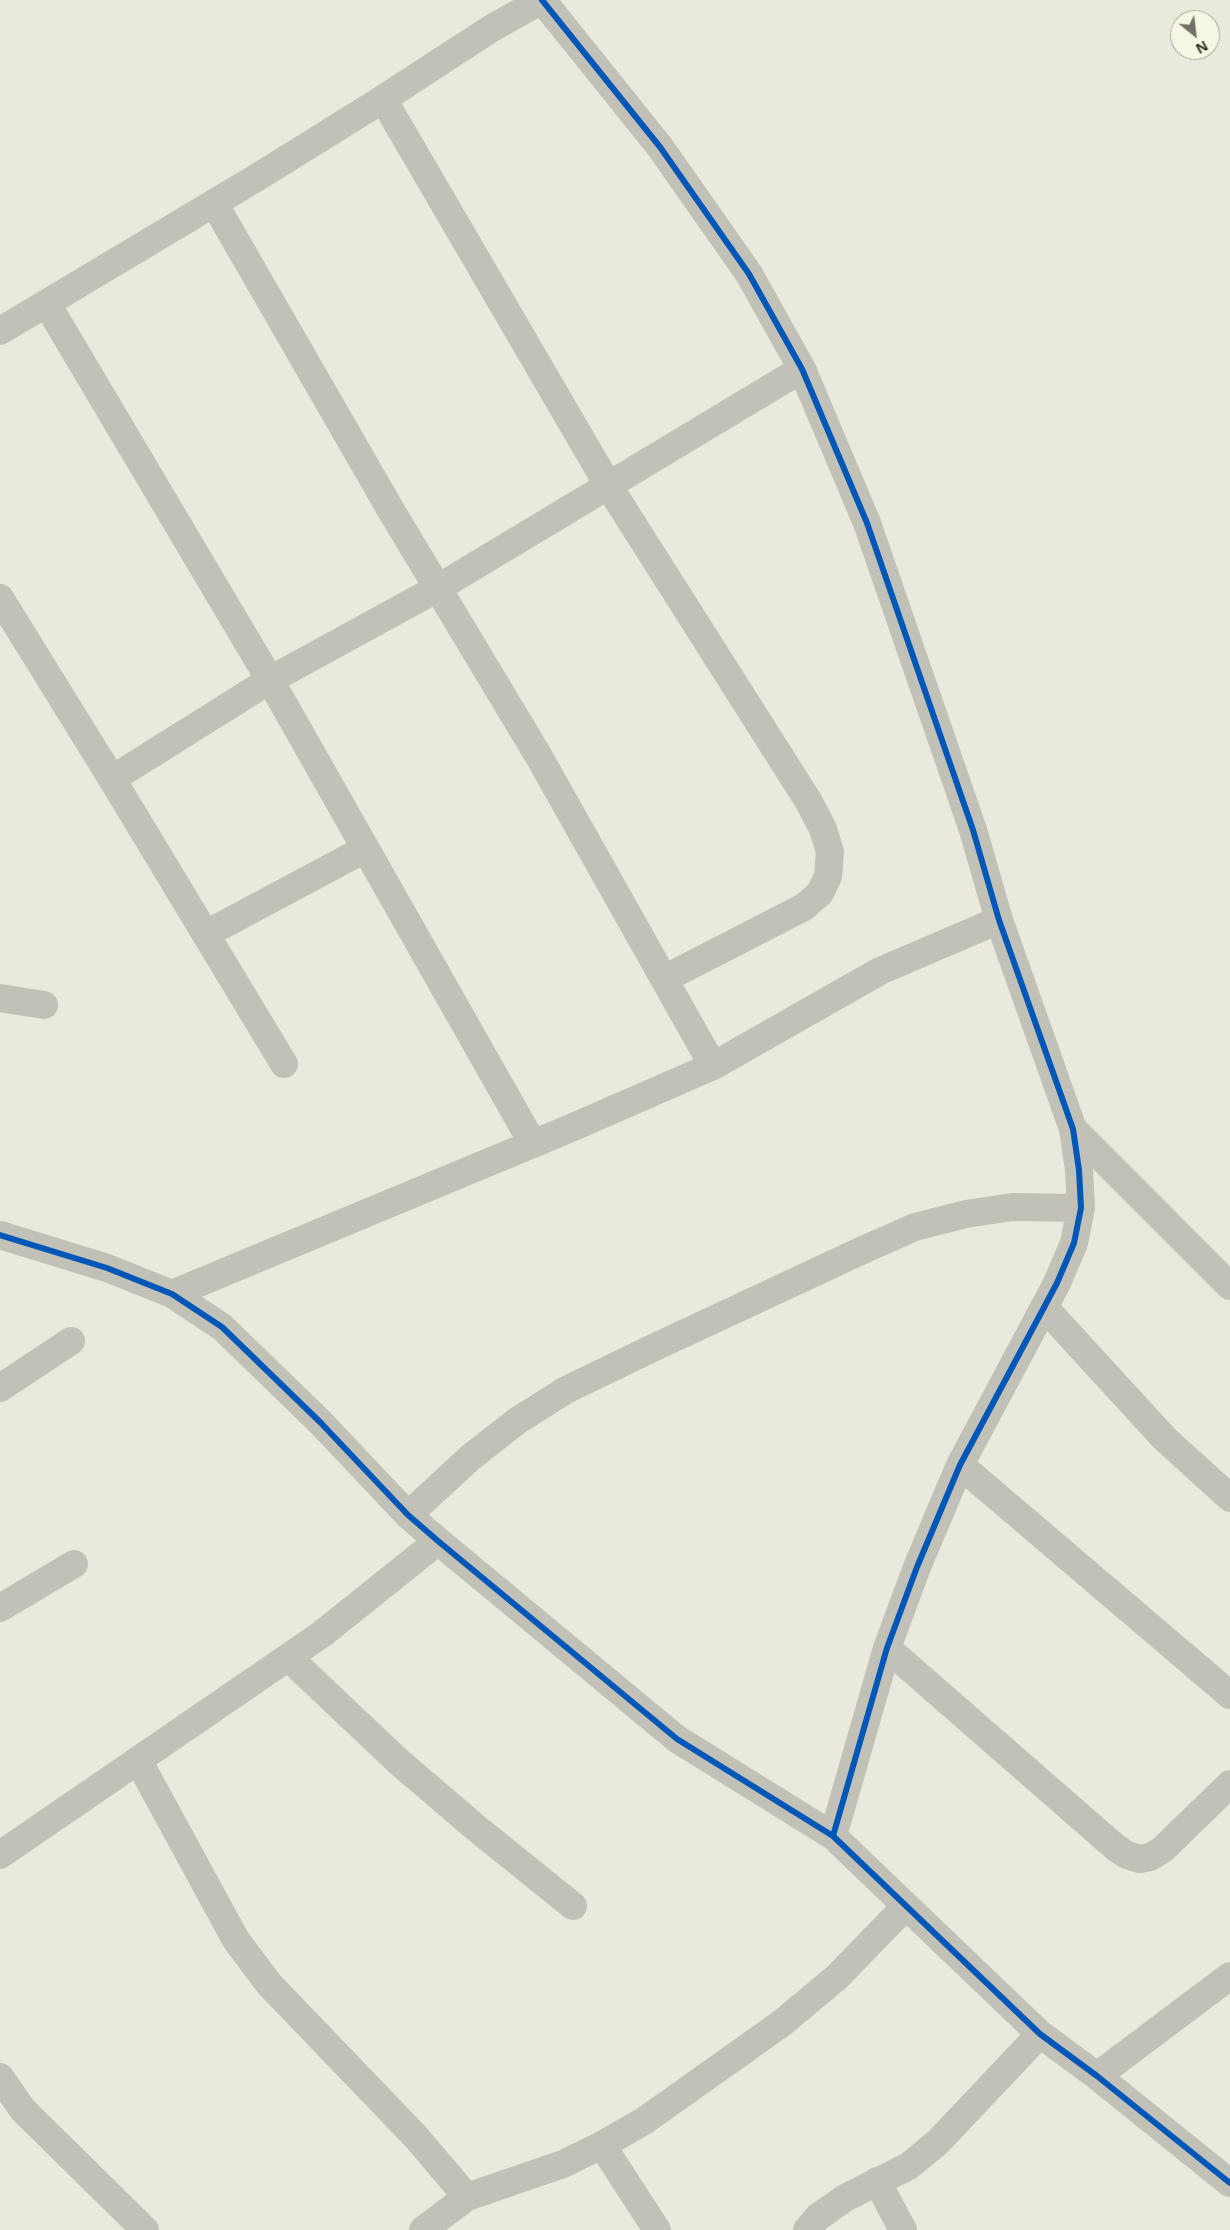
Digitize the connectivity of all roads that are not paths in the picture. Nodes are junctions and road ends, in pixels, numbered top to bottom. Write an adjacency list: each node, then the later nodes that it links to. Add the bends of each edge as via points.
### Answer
1 (542, 0): 2 (street, via 492,28); 6 (street, via 660,147 749,274)
2 (383, 99): 3 (street); 7 (street)
3 (214, 202): 4 (street); 8 (street)
4 (47, 304): 5 (street); 10 (street)
5 (0, 331)
6 (802, 369): 7 (street); 13 (street, via 868,523 973,830)
7 (608, 485): 8 (street); 15 (street, via 809,802 830,852 828,876 820,893 804,907)
8 (438, 588): 10 (street); 15 (street, via 538,755)
9 (3, 610): 11 (street)
10 (270, 680): 11 (street); 12 (street)
11 (112, 779): 14 (street)
12 (365, 849): 14 (street); 21 (street)
13 (999, 920): 19 (street, via 880,971); 20 (street)
14 (206, 934): 18 (street)
15 (664, 979): 19 (street)
16 (0, 998): 17 (street)
17 (44, 1005)
18 (284, 1064)
19 (713, 1066): 21 (street)
20 (1073, 1129): 22 (street); 24 (street)
21 (533, 1144): 25 (street)
22 (1081, 1208): 26 (street, via 1074,1243); 31 (street, via 1012,1207 966,1214 915,1227 864,1248 566,1390 517,1421 471,1457)
23 (0, 1235): 25 (street, via 107,1268)
24 (1230, 1286)
25 (172, 1294): 31 (street, via 222,1328 320,1422)
26 (1044, 1307): 29 (street); 30 (street, via 1164,1438)
27 (71, 1341): 28 (street)
28 (0, 1388)
29 (960, 1465): 35 (street); 37 (street)
30 (1230, 1498)
31 (408, 1515): 32 (street)
32 (438, 1541): 36 (street); 40 (street, via 677,1739)
33 (74, 1564): 34 (street)
34 (0, 1608)
35 (887, 1648): 39 (street, via 1115,1848 1127,1855 1140,1859 1162,1850); 40 (street)
36 (289, 1658): 38 (street); 42 (street, via 399,1762)
37 (1230, 1695)
38 (138, 1760): 41 (street); 51 (street, via 236,1940 269,1984 416,2137)
39 (1230, 1784)
40 (833, 1836): 43 (street)
41 (0, 1855)
42 (573, 1906)
43 (906, 1906): 45 (street); 48 (street, via 837,1978 782,2023 644,2121)
44 (1230, 1976): 46 (street)
45 (1040, 2034): 46 (street); 49 (street, via 938,2142 909,2166)
46 (1097, 2076): 50 (street)
47 (0, 2078): 52 (street, via 23,2110)
48 (602, 2145): 51 (street, via 563,2164); 54 (street)
49 (877, 2180): 55 (street, via 818,2217); 56 (street)
50 (1230, 2183)
51 (467, 2197): 53 (street)
52 (145, 2230)
53 (423, 2230)
54 (657, 2230)
55 (807, 2230)
56 (904, 2230)

